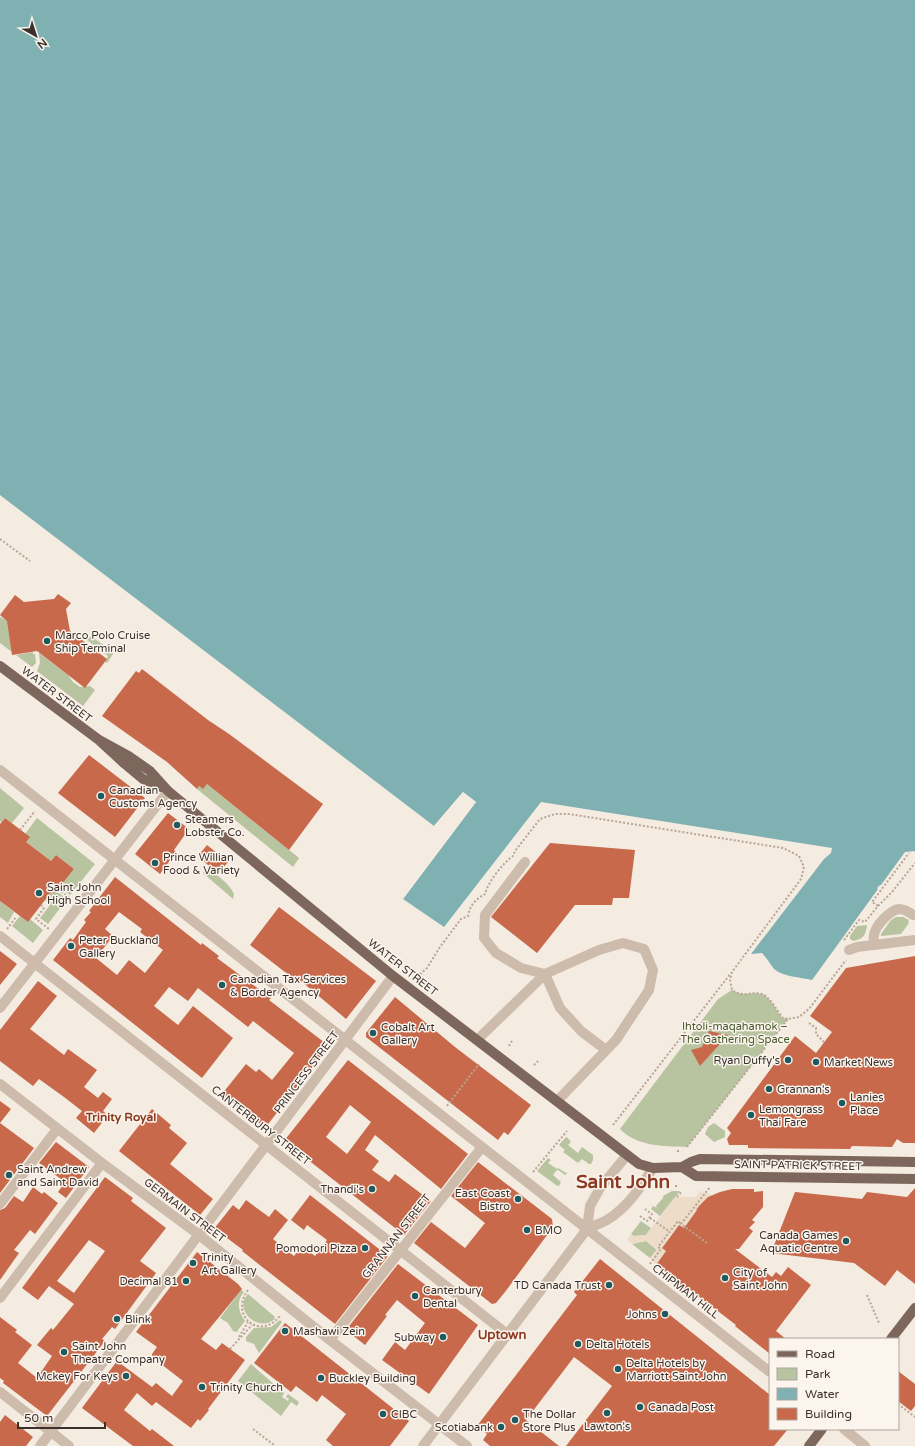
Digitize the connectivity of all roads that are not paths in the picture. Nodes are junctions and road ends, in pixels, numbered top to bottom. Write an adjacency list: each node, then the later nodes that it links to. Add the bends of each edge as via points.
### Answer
1 (0, 666): 3 (main road, WATER STREET, via 99,740 150,771)
2 (0, 770): 4 (street, CHIPMAN HILL)
3 (168, 791): 4 (street); 13 (main road, WATER STREET)
4 (115, 859): 11 (street); 15 (street, CHIPMAN HILL)
5 (526, 862): 12 (street, via 485,915 484,938 496,953 521,968)
6 (913, 915): 9 (street, via 899,909 891,912 876,930)
7 (1, 936): 11 (street, CANTERBURY STREET)
8 (915, 940): 9 (street)
9 (875, 945): 10 (street)
10 (849, 950)
11 (35, 963): 14 (street); 21 (street, CANTERBURY STREET)
12 (545, 974): 16 (street); 17 (street, via 560,1008 581,1032); 17 (street, via 599,950 623,943 644,949 653,970 649,990 616,1040)
13 (393, 976): 15 (street, PRINCESS STREET); 16 (main road, WATER STREET)
14 (0, 1008)
15 (345, 1040): 21 (street, PRINCESS STREET); 22 (street, CHIPMAN HILL)
16 (476, 1040): 19 (main road, WATER STREET)
17 (606, 1050): 19 (street)
18 (0, 1084): 20 (street, GERMAIN STREET)
19 (557, 1101): 23 (main road, WATER STREET)
20 (57, 1129): 25 (street, GERMAIN STREET); 29 (street)
21 (266, 1145): 31 (street, PRINCESS STREET); 32 (street, CANTERBURY STREET)
22 (482, 1147): 30 (street, CHIPMAN HILL); 32 (street, GRANNAN STREET)
23 (627, 1155): 27 (main road, WATER STREET, via 639,1164); 30 (street, via 600,1188 590,1206)
24 (915, 1162): 26 (main road, SAINT PATRICK STREET, via 700,1159)
25 (102, 1163): 31 (street, GERMAIN STREET); 33 (street)
26 (682, 1167): 27 (main road, SAINT PATRICK STREET); 28 (main road, SAINT PATRICK STREET, via 696,1176)
27 (653, 1168): 30 (street, via 629,1202 607,1220)
28 (915, 1179)
29 (0, 1204)
30 (587, 1229): 35 (street); 38 (street, CHIPMAN HILL)
31 (198, 1234): 37 (street, GERMAIN STREET); 43 (street, PRINCESS STREET)
32 (400, 1250): 35 (street, CANTERBURY STREET); 37 (street, GRANNAN STREET)
33 (0, 1298)
34 (915, 1308): 36 (main road)
35 (507, 1334): 40 (street)
36 (892, 1338)
37 (330, 1340): 40 (street, GERMAIN STREET)
38 (769, 1371)
39 (0, 1392): 43 (street)
40 (439, 1424): 46 (street); 47 (street, GERMAIN STREET)
41 (821, 1430): 48 (main road)
42 (845, 1430): 49 (street)
43 (50, 1432): 44 (street, PRINCESS STREET); 45 (street)
44 (40, 1446)
45 (69, 1446)
46 (423, 1446)
47 (467, 1446)
48 (810, 1446)
49 (865, 1446)

